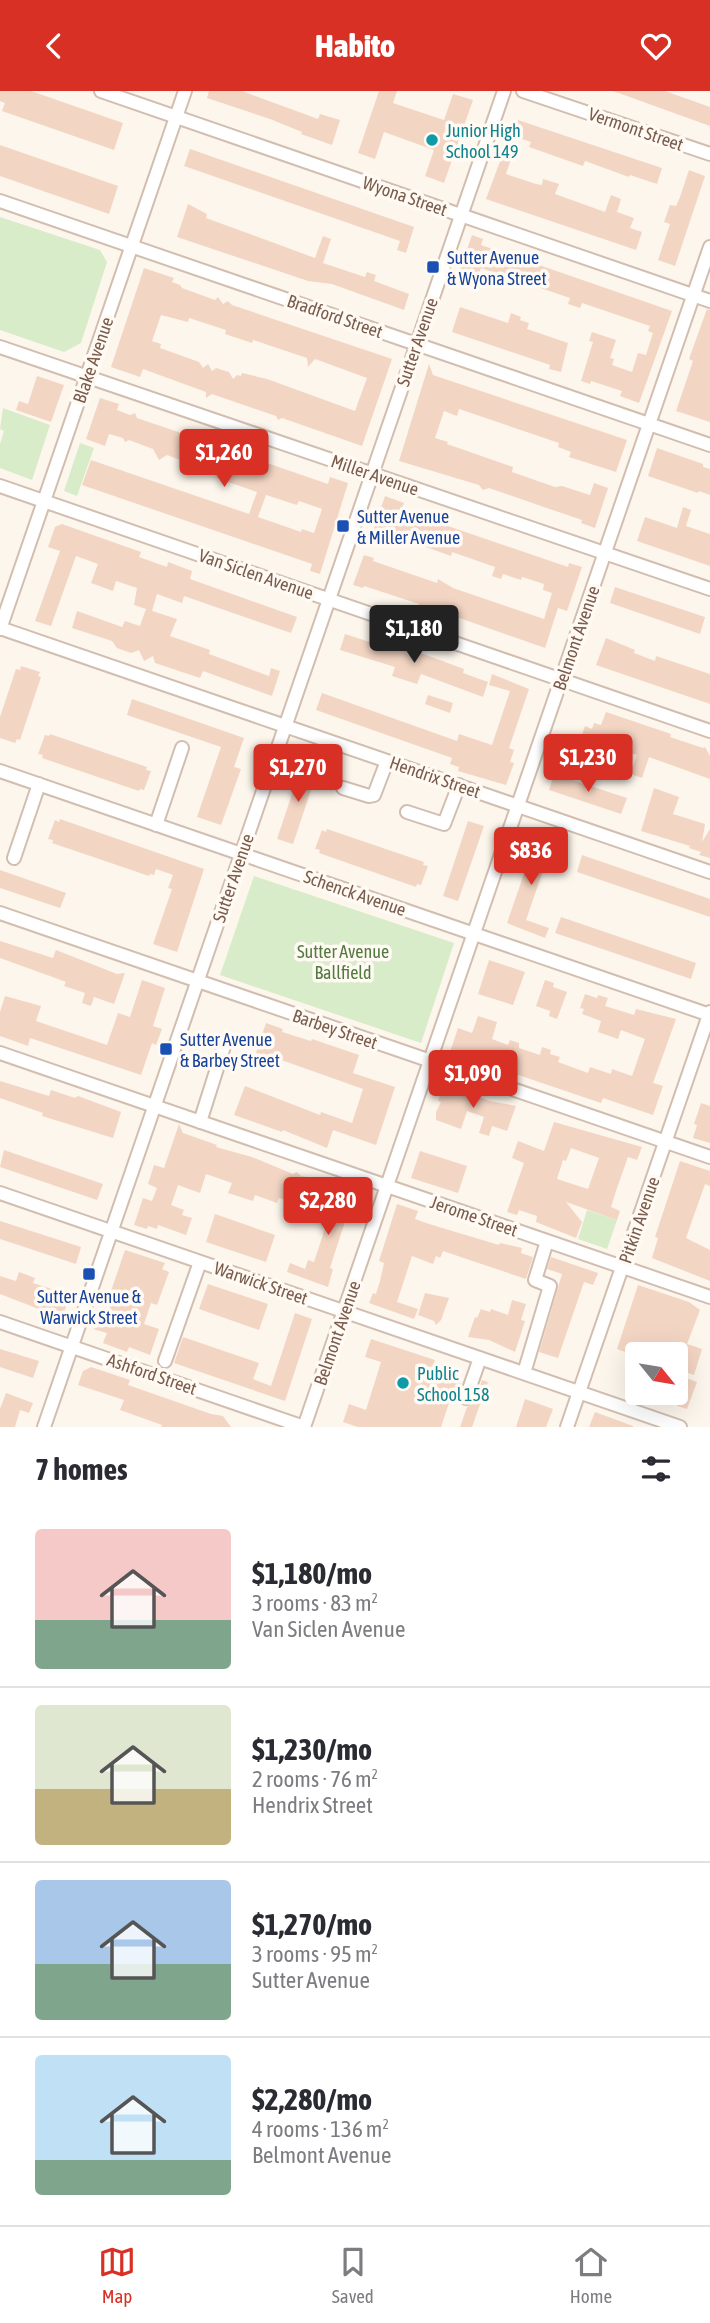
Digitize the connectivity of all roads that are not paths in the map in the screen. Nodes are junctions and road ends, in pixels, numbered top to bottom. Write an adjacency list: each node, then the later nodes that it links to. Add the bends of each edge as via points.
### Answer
1 (101, 91): 5 (street, Wyona Street)
2 (185, 91): 5 (street, Blake Avenue)
3 (504, 91): 8 (street, Sutter Avenue)
4 (523, 91): 6 (street, Vermont Street)
5 (176, 117): 8 (street, Wyona Street); 9 (street, Blake Avenue)
6 (710, 155)
7 (0, 201): 9 (street, Bradford Street)
8 (461, 215): 11 (street, Wyona Street); 13 (street, Sutter Avenue)
9 (133, 247): 13 (street, Bradford Street); 15 (street, Blake Avenue)
10 (710, 247): 11 (street, Belmont Avenue)
11 (693, 295): 12 (street, Wyona Street); 16 (street, Belmont Avenue)
12 (710, 301)
13 (417, 344): 16 (street, Bradford Street); 18 (street, Sutter Avenue)
14 (0, 347): 15 (street, Miller Avenue)
15 (87, 377): 18 (street, Miller Avenue); 20 (street, Blake Avenue)
16 (649, 424): 17 (street, Bradford Street); 21 (street, Belmont Avenue)
17 (710, 445)
18 (372, 474): 21 (street, Miller Avenue); 23 (street, Sutter Avenue)
19 (0, 486): 20 (street, Van Siclen Avenue)
20 (44, 501): 23 (street, Van Siclen Avenue); 24 (street, Blake Avenue)
21 (605, 553): 22 (street, Miller Avenue); 25 (street, Belmont Avenue)
22 (710, 589)
23 (329, 599): 25 (street, Van Siclen Avenue); 26 (street, Sutter Avenue)
24 (0, 628): 26 (street, Hendrix Street)
25 (561, 680): 27 (street, Van Siclen Avenue); 34 (street, Belmont Avenue)
26 (285, 726): 29 (street, Hendrix Street); 37 (street, Sutter Avenue)
27 (710, 731)
28 (182, 748): 36 (street)
29 (387, 761): 32 (street, Hendrix Street); 33 (street, via 374,795)
30 (0, 771): 31 (street, Schenck Avenue)
31 (39, 784): 36 (street, Schenck Avenue); 38 (street)
32 (458, 785): 34 (street, Hendrix Street); 35 (street, via 444,824)
33 (343, 788)
34 (519, 806): 39 (street, Hendrix Street); 41 (street, Belmont Avenue)
35 (407, 812)
36 (156, 825): 37 (street, Schenck Avenue)
37 (242, 854): 41 (street, Schenck Avenue); 42 (street, Sutter Avenue)
38 (14, 858)
39 (710, 872)
40 (0, 913): 42 (street, Barbey Street)
41 (475, 934): 43 (street, Schenck Avenue); 46 (street, Belmont Avenue)
42 (198, 981): 46 (street, Barbey Street); 47 (street, Sutter Avenue)
43 (710, 1014): 49 (street, Pitkin Avenue)
44 (225, 1043): 48 (street)
45 (0, 1053): 47 (street, Jerome Street)
46 (431, 1062): 49 (street, Barbey Street); 51 (street, Belmont Avenue)
47 (155, 1106): 48 (street, Jerome Street); 53 (street, Sutter Avenue)
48 (200, 1122): 51 (street, Jerome Street)
49 (665, 1142): 50 (street, Barbey Street); 56 (street, Pitkin Avenue)
50 (710, 1157)
51 (389, 1186): 54 (street, Jerome Street); 58 (street, Belmont Avenue)
52 (0, 1193): 53 (street, Warwick Street)
53 (112, 1232): 55 (street, Warwick Street); 60 (street, Sutter Avenue)
54 (547, 1241): 56 (street, Jerome Street); 63 (street, via 535,1280 550,1286)
55 (200, 1262): 58 (street, Warwick Street); 62 (street)
56 (622, 1267): 57 (street, Jerome Street); 64 (street, Pitkin Avenue)
57 (710, 1297)
58 (344, 1311): 61 (street, Warwick Street); 67 (street, Belmont Avenue)
59 (0, 1322): 60 (street, Ashford Street)
60 (72, 1346): 66 (street, Sutter Avenue); 67 (street, Ashford Street)
61 (480, 1358): 63 (street, Warwick Street); 65 (street)
62 (165, 1361)
63 (524, 1373): 64 (street, Warwick Street)
64 (579, 1392): 68 (street, Pitkin Avenue); 69 (street, Warwick Street)
65 (466, 1398)
66 (44, 1427)
67 (304, 1427)
68 (568, 1427)
69 (680, 1427)

